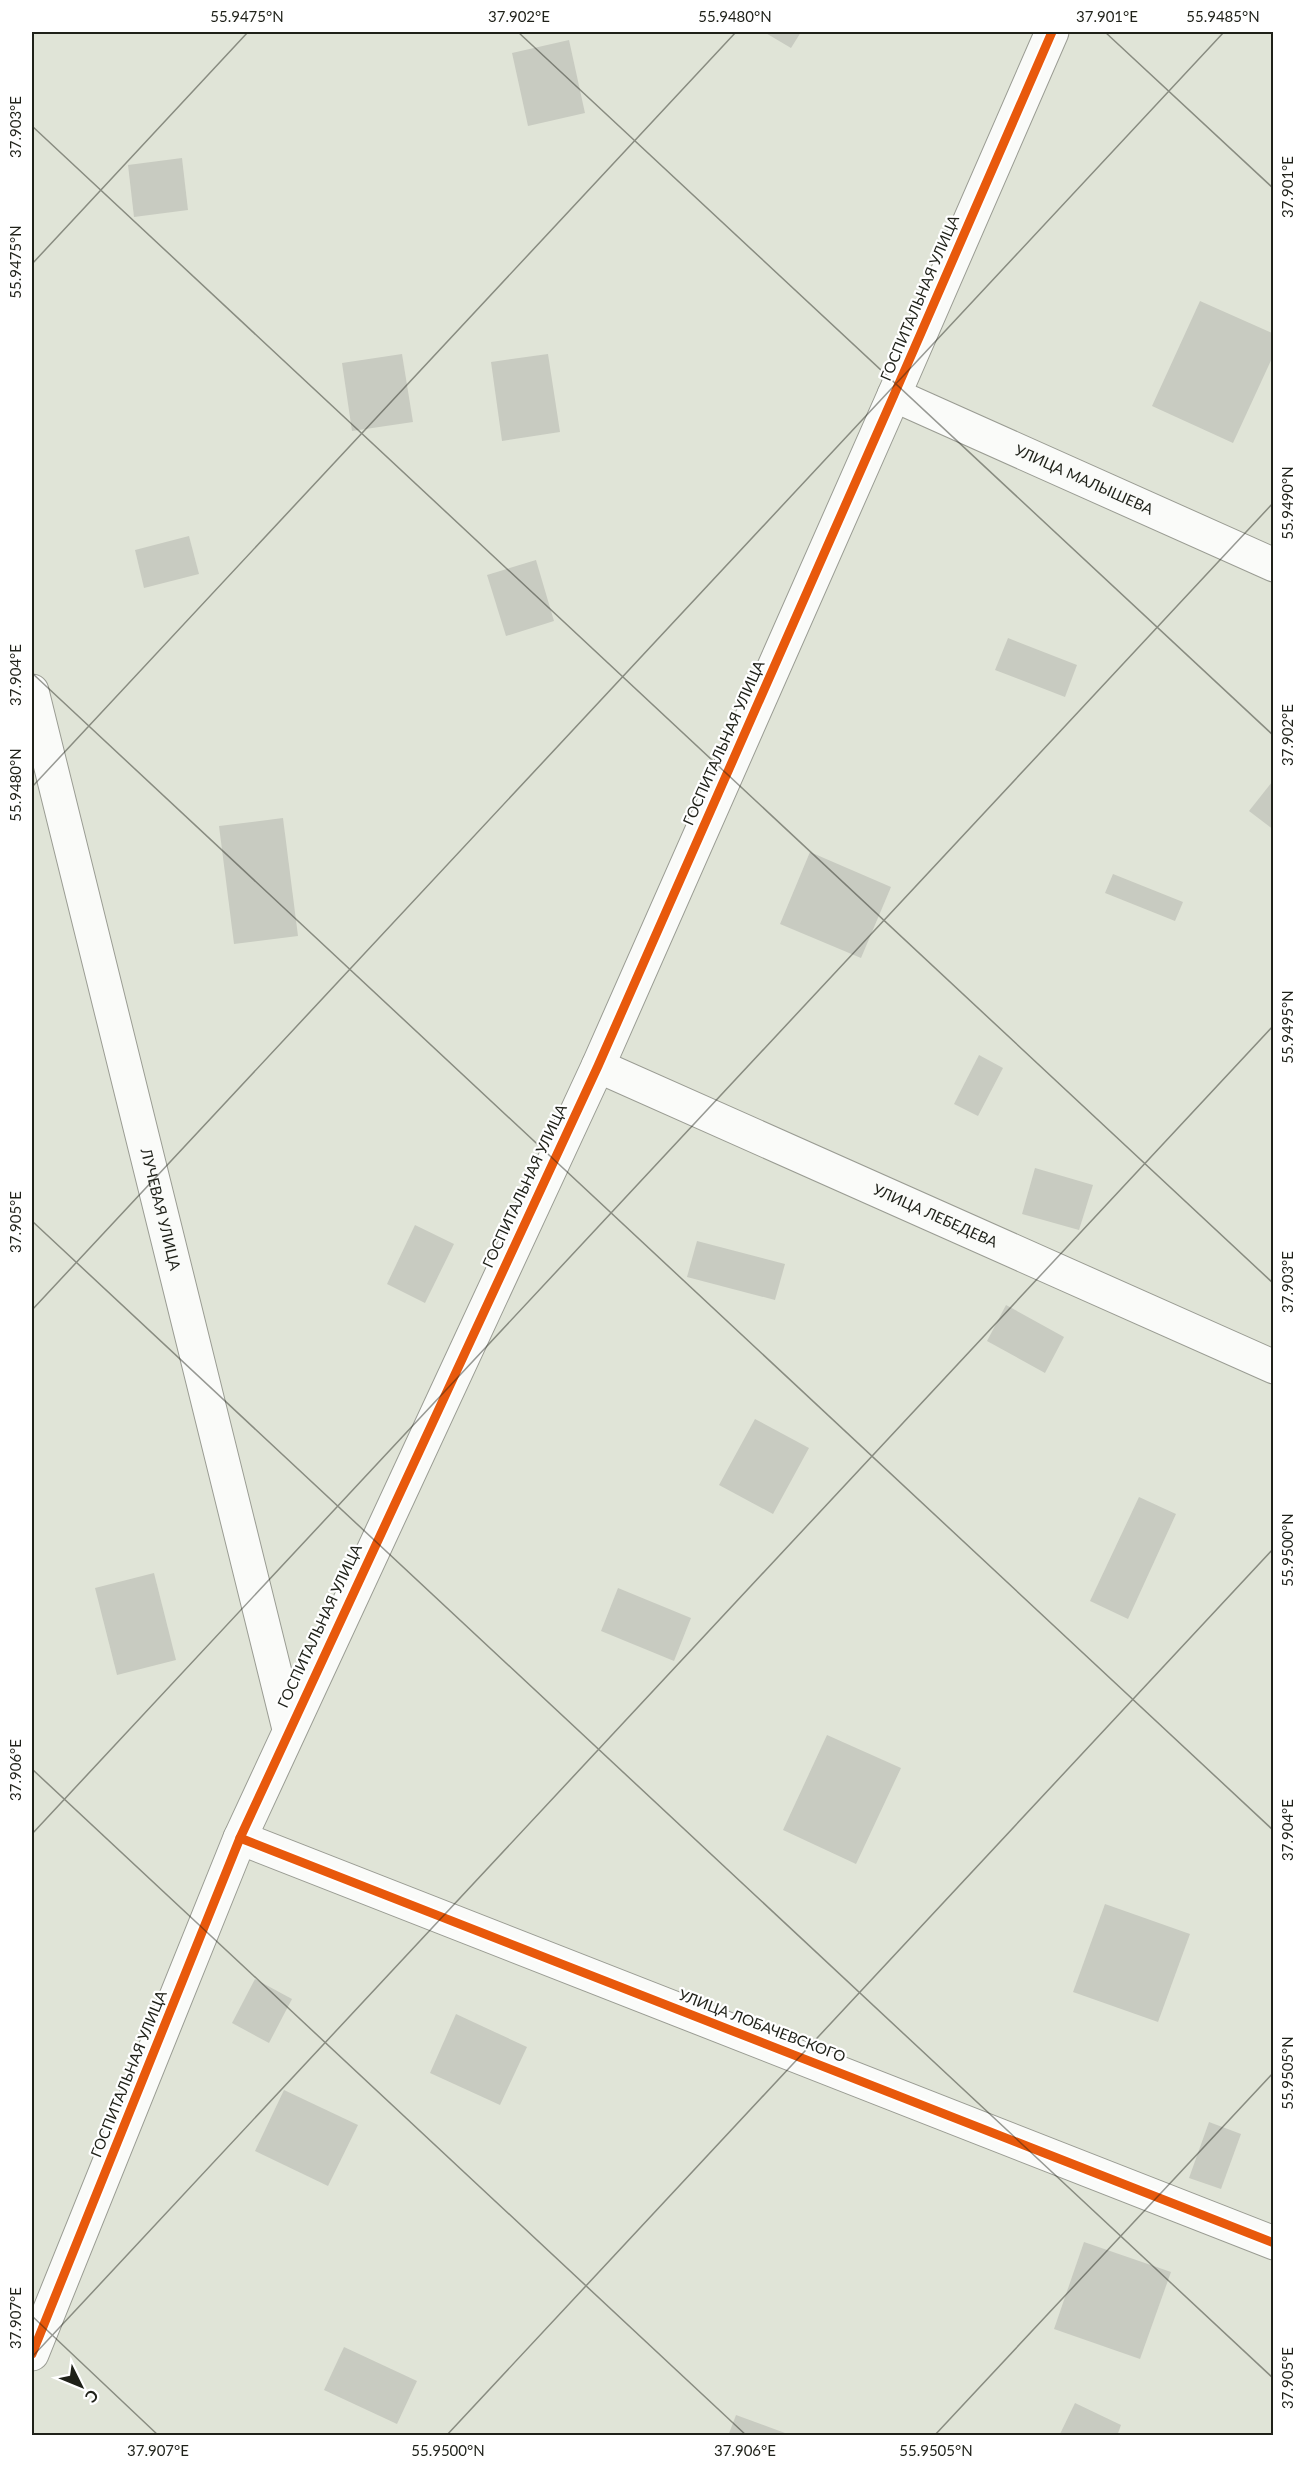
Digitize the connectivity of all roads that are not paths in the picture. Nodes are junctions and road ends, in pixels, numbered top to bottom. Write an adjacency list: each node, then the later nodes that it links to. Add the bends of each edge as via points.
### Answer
1 (1052, 32): 2 (street, ГОСПИТАЛЬНАЯ УЛИЦА)
2 (894, 394): 3 (street, УЛИЦА МАЛЫШЕВА); 5 (street, ГОСПИТАЛЬНАЯ УЛИЦА)
3 (1274, 565)
4 (32, 691): 7 (street, ЛУЧЕВАЯ УЛИЦА)
5 (598, 1066): 6 (street, УЛИЦА ЛЕБЕДЕВА); 7 (street, ГОСПИТАЛЬНАЯ УЛИЦА)
6 (1274, 1367)
7 (289, 1729): 8 (street, ГОСПИТАЛЬНАЯ УЛИЦА)
8 (240, 1838): 9 (street, УЛИЦА ЛОБАЧЕВСКОГО); 10 (street, ГОСПИТАЛЬНАЯ УЛИЦА)
9 (1274, 2243)
10 (32, 2354)

